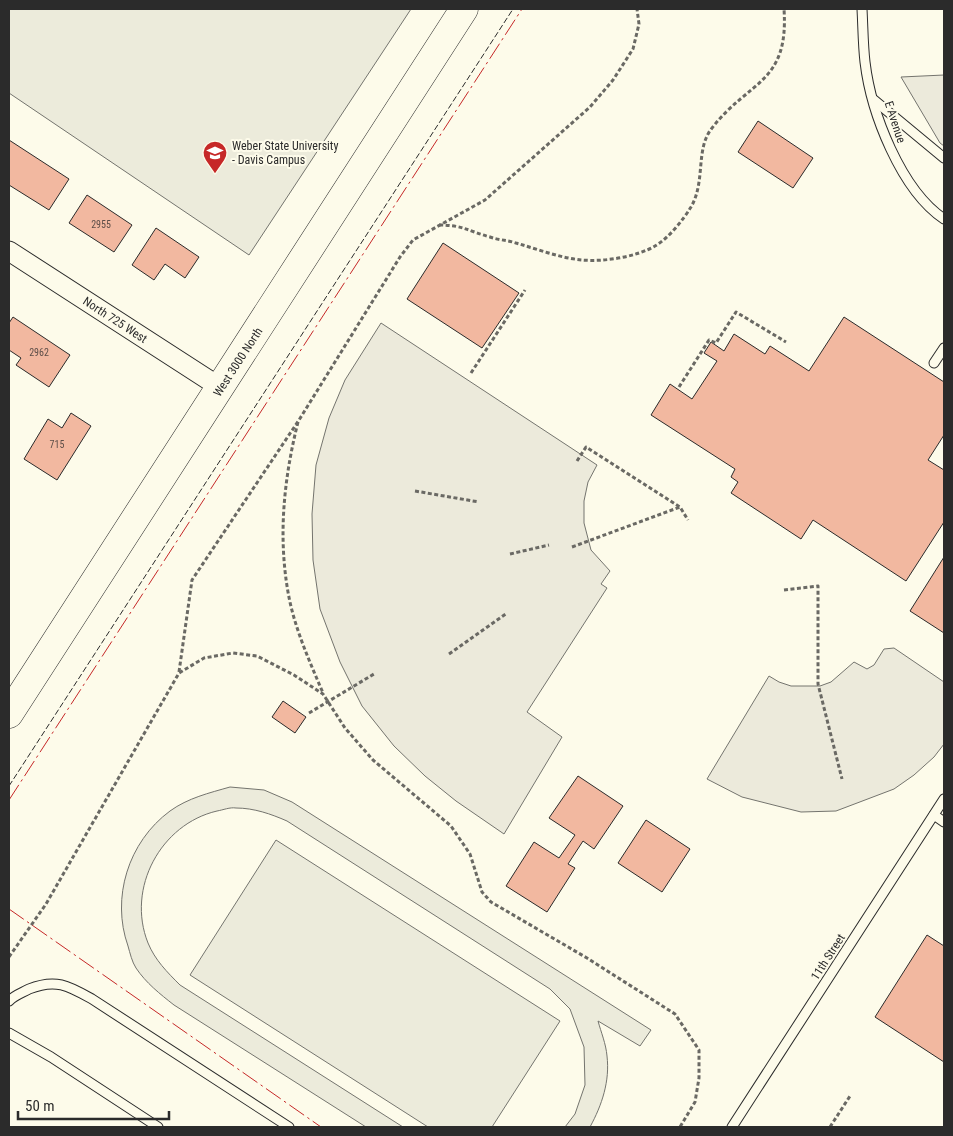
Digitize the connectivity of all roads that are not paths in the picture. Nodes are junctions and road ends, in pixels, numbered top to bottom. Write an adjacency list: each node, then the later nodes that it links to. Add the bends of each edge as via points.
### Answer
1 (464, 9): 9 (main road, West 3000 North)
2 (862, 9): 3 (lane, via 865,63)
3 (874, 100): 4 (lane, E Avenue); 5 (lane, E Avenue, via 896,164 930,210)
4 (944, 158)
5 (944, 219)
6 (9, 251): 9 (street, North 725 West)
7 (944, 348): 8 (lane)
8 (934, 363)
9 (221, 388): 10 (main road, West 3000 North)
10 (9, 714)
11 (944, 800): 12 (lane, 11th Street)
12 (934, 815): 13 (lane); 18 (lane, 11th Street)
13 (944, 822)
14 (9, 1001): 17 (lane, via 43,984 66,985)
15 (9, 1033): 16 (lane)
16 (158, 1127)
17 (289, 1127)
18 (732, 1127)

